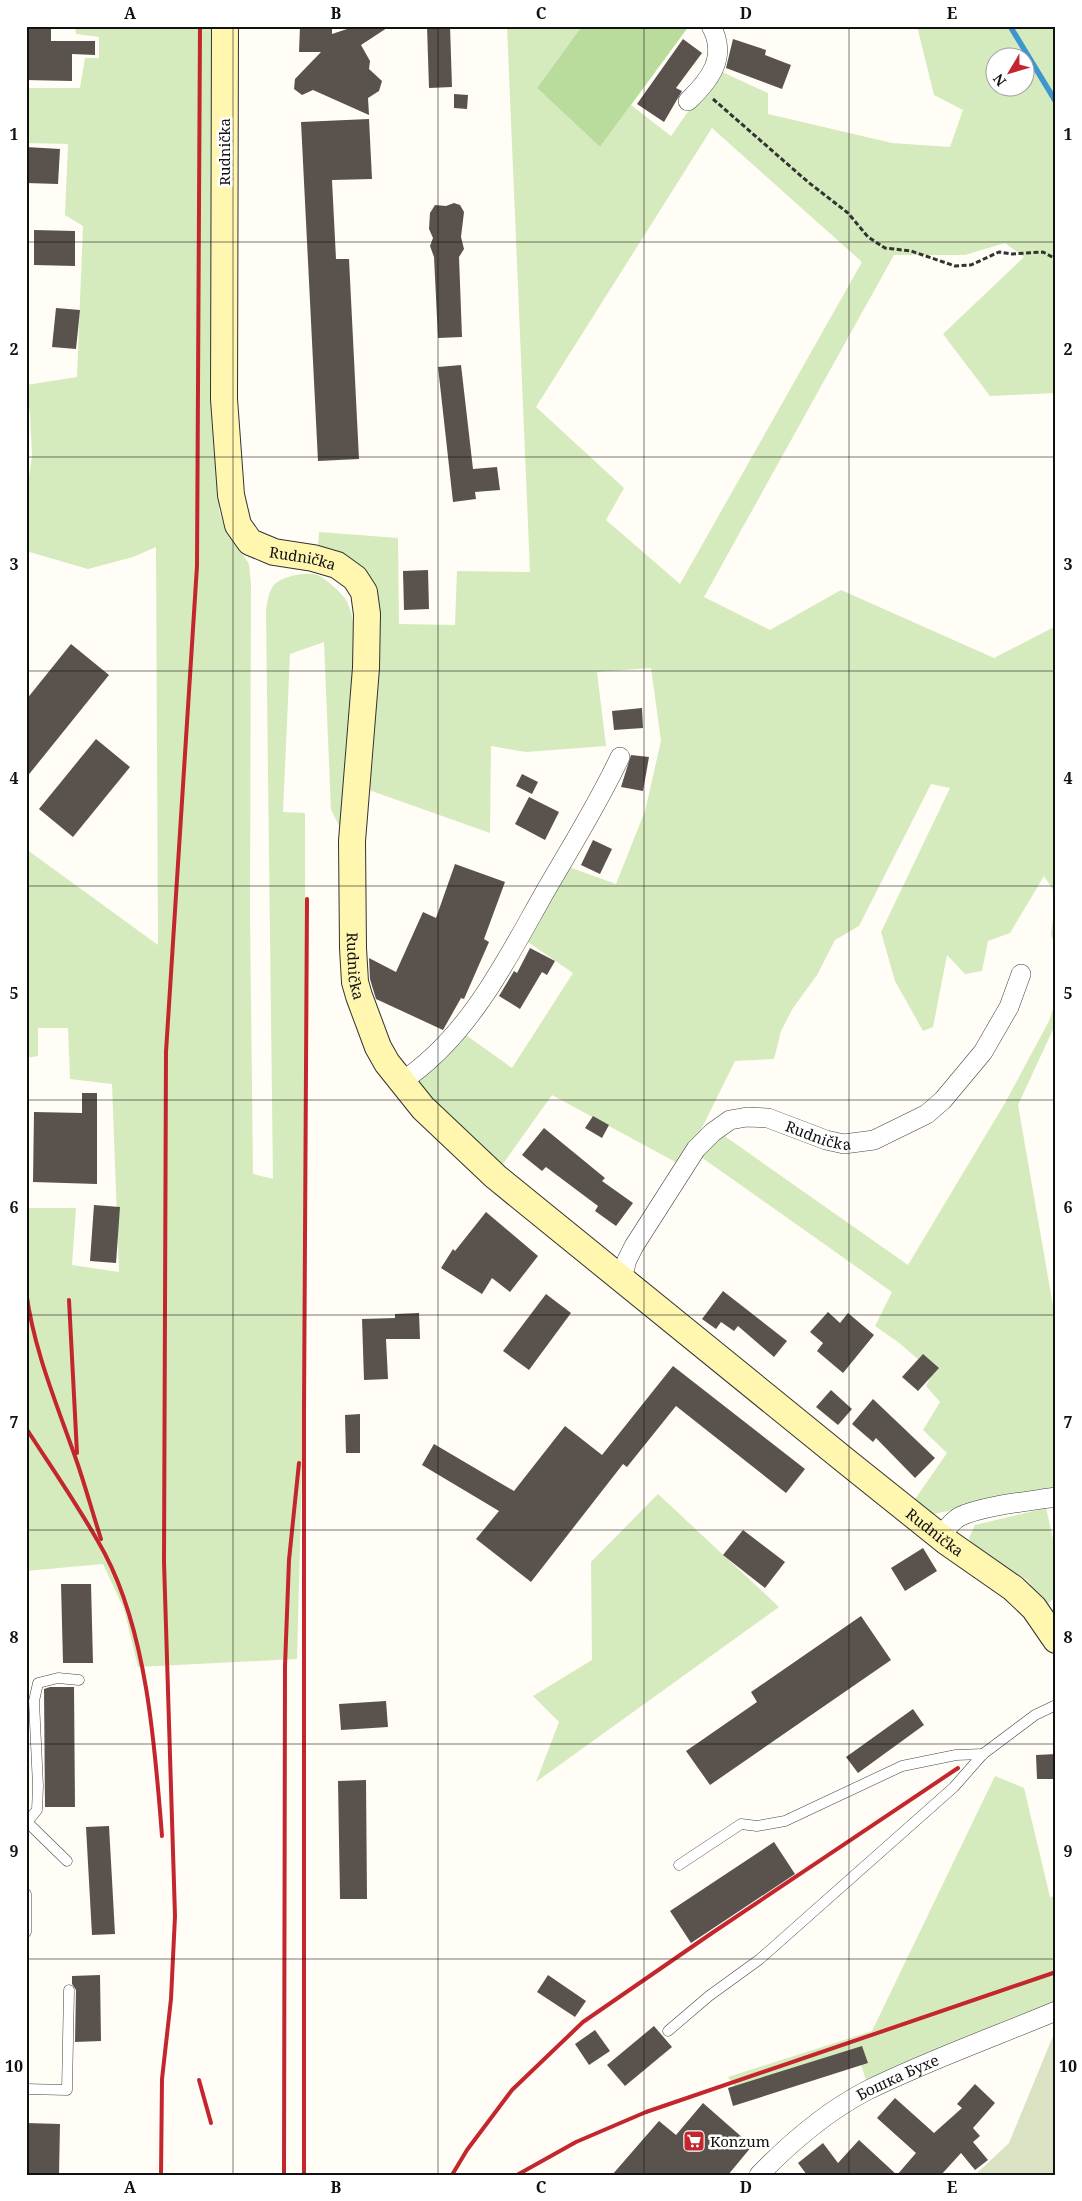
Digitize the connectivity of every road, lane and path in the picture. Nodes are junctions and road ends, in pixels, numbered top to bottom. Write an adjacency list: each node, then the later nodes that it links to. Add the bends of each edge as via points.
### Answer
1 (225, 26): 8 (street, Rudnička, via 224,399 231,495 238,525 250,542 274,552 337,565 355,578 364,592 366,668 352,841 353,948 356,982 367,1021 382,1055)
2 (711, 26): 3 (street, via 717,37 718,50 714,70)
3 (705, 85): 4 (street); 5 (path, via 718,105 848,213 868,236 885,248 911,251 955,266 972,265 999,252 1044,252)
4 (688, 101)
5 (1056, 259)
6 (620, 757): 8 (street, via 600,800 487,991 444,1046)
7 (1021, 974): 9 (street, Rudnička, via 1009,1008 983,1052 927,1114 874,1140 844,1144 768,1118 730,1120 714,1132 696,1150 634,1246 626,1260)
8 (401, 1082): 9 (street, Rudnička, via 423,1108 496,1177)
9 (622, 1278): 11 (street, Rudnička)
10 (1056, 1497): 11 (street, via 972,1512 949,1525)
11 (940, 1537): 12 (street, Rudnička, via 1027,1599)
12 (1056, 1640)
13 (79, 1680): 16 (lane, via 58,1678 38,1683 34,1701 37,1810)
14 (1056, 1705): 15 (lane, via 1035,1715)
15 (983, 1754): 18 (lane, via 956,1755 902,1766 814,1810 784,1821 757,1826 741,1824); 23 (lane, via 954,1787 760,1959 709,1996)
16 (27, 1821): 17 (lane)
17 (67, 1861)
18 (679, 1865)
19 (26, 1894): 20 (lane)
20 (26, 1932)
21 (70, 1990): 24 (lane, via 66,2090)
22 (1056, 2011): 25 (street, Бошка Бухе, via 866,2092 819,2120)
23 (668, 2032)
24 (26, 2089)
25 (759, 2175)

